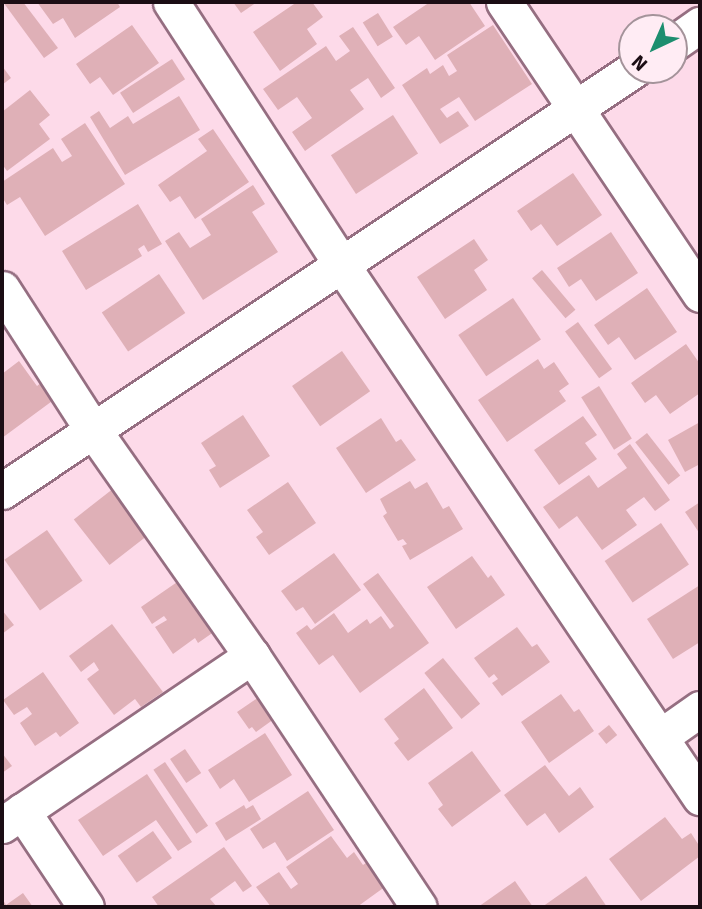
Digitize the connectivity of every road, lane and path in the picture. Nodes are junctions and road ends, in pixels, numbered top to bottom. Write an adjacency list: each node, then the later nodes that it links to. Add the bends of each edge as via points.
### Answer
1 (171, 2): 5 (street)
2 (504, 2): 4 (street)
3 (618, 80): 4 (street)
4 (574, 110): 5 (street); 7 (street)
5 (341, 264): 8 (street); 12 (street)
6 (2, 289): 8 (street)
7 (700, 294)
8 (93, 430): 9 (street); 10 (street)
9 (2, 491)
10 (252, 656): 14 (street); 16 (street)
11 (700, 709): 12 (street)
12 (660, 737): 13 (street)
13 (700, 797)
14 (12, 818): 15 (street)
15 (86, 907)
16 (419, 907)

